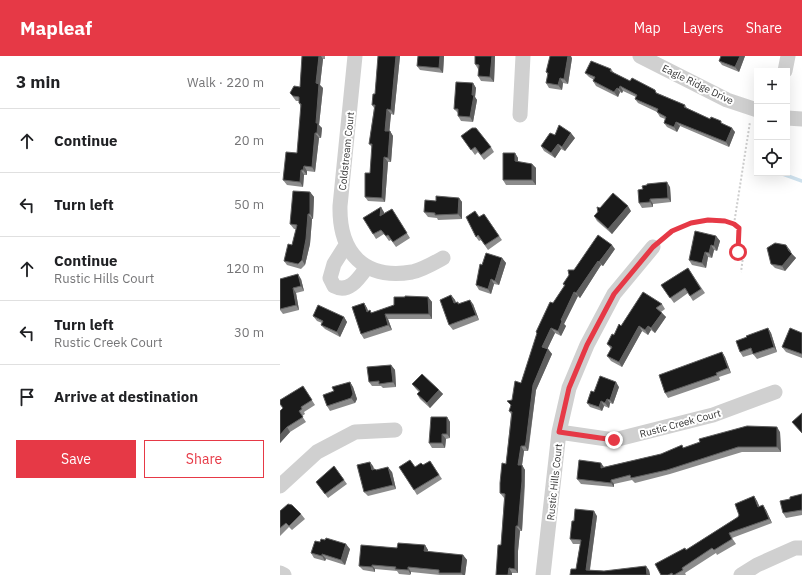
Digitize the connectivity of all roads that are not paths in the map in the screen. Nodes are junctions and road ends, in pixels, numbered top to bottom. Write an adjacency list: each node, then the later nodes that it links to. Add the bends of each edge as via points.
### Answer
1 (355, 56): 10 (street, Coldstream Court, via 340,206 340,221)
2 (523, 56): 7 (street)
3 (640, 56): 6 (street, Eagle Ridge Drive)
4 (788, 56): 5 (street)
5 (786, 68)
6 (754, 115)
7 (520, 116)
8 (790, 118): 9 (street)
9 (802, 119)
10 (346, 245): 13 (street, Coldstream Court); 13 (street, via 334,264 330,278 334,286 344,289 351,286)
11 (653, 247): 16 (street, Rustic Hills Court, via 614,294 587,345 569,388)
12 (443, 258): 13 (street, Coldstream Court, via 413,272 382,273)
13 (367, 267)
14 (775, 392): 16 (street, Rustic Creek Court, via 713,416 614,440)
15 (395, 430): 17 (street, via 355,432 317,452)
16 (559, 432): 22 (street, Rustic Hills Court)
17 (280, 486)
18 (802, 548): 19 (street, via 795,548)
19 (760, 570): 23 (street)
20 (280, 573): 21 (street)
21 (284, 575)
22 (543, 575)
23 (741, 575)

